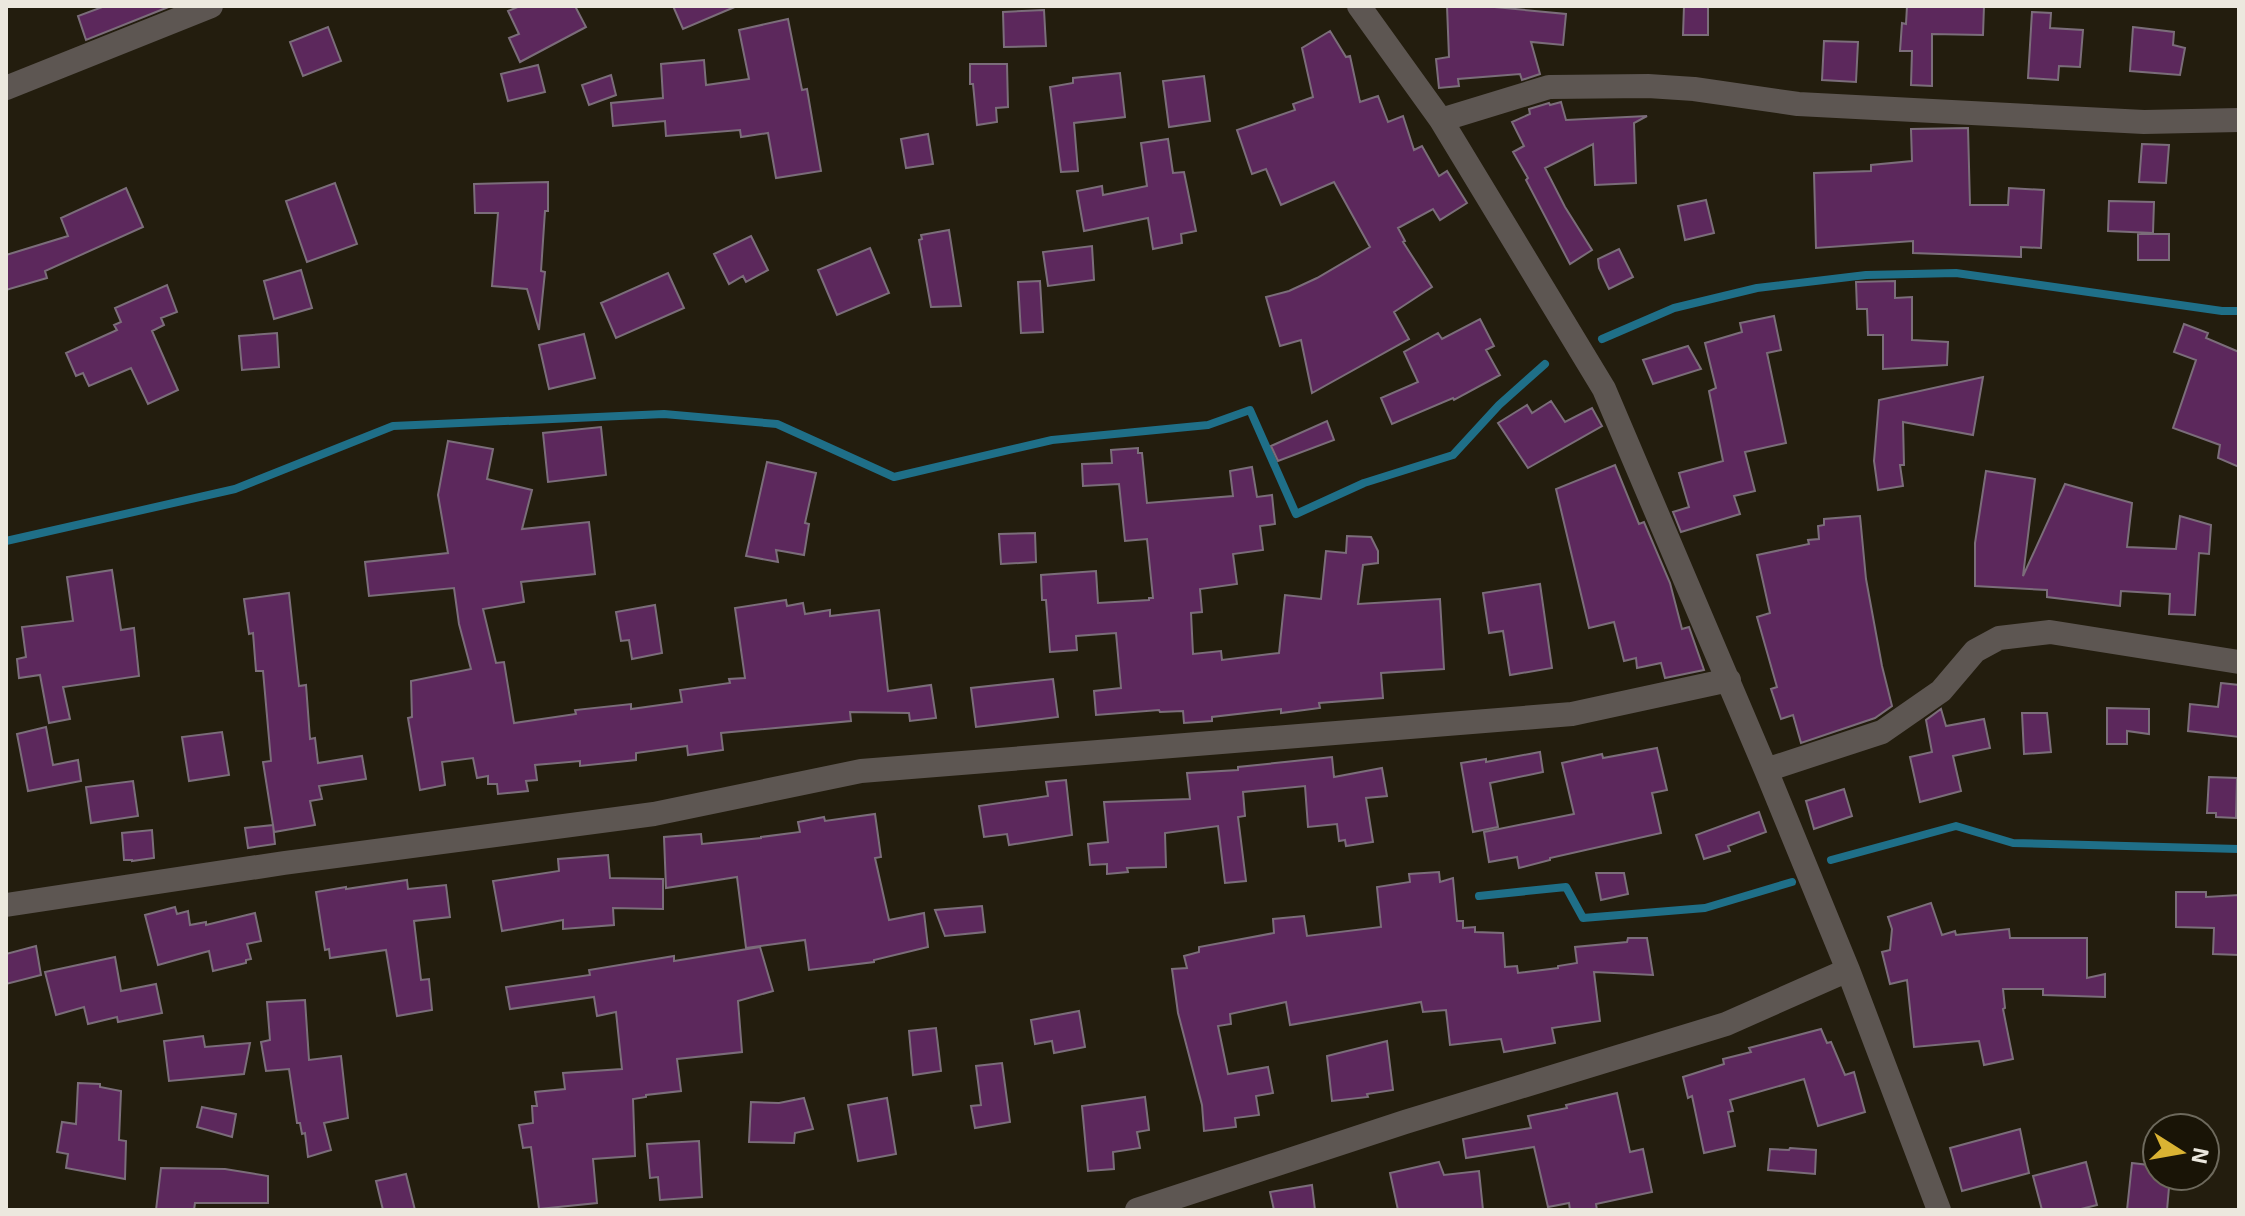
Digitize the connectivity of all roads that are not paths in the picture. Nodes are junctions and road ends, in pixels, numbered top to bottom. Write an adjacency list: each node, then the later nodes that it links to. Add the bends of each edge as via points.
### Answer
1 (211, 6): 3 (street)
2 (1359, 6): 4 (street)
3 (6, 88)
4 (1441, 120): 5 (street, via 1549,87 1648,86 1798,104 2144,122); 7 (street, via 1604,389)
5 (2239, 120)
6 (2239, 662): 8 (street, via 2050,632 1999,638 1975,651 1941,691 1882,732)
7 (1729, 680): 8 (street); 9 (street, via 1572,714 861,771 654,814)
8 (1766, 770): 10 (street)
9 (6, 905)
10 (1848, 970): 11 (street, via 1726,1024); 12 (street)
11 (1137, 1210)
12 (1939, 1210)

